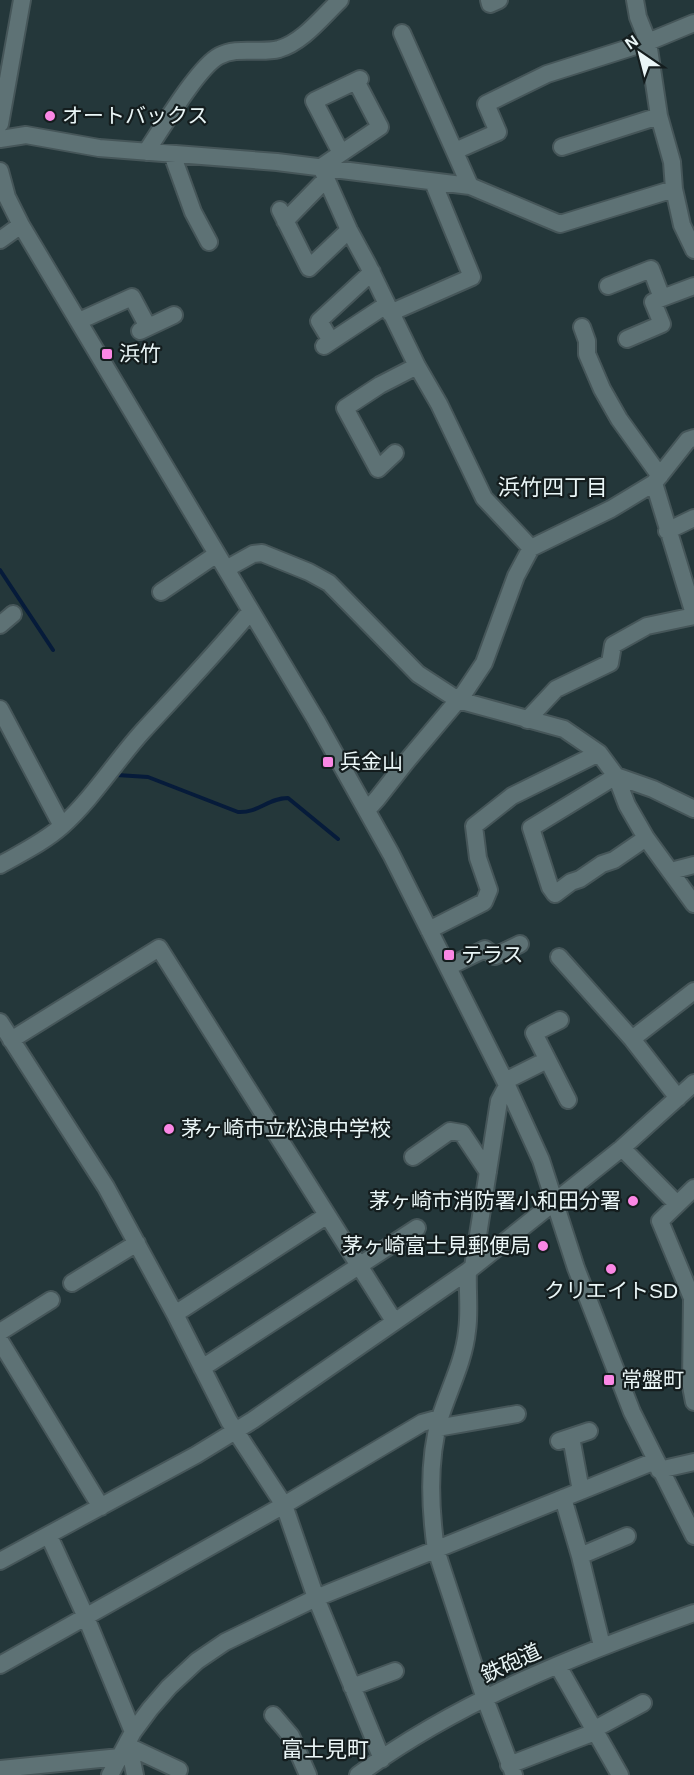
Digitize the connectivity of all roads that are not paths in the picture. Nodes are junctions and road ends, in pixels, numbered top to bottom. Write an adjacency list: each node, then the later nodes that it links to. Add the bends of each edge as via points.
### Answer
1 (22, 0): 10 (street)
2 (340, 0): 14 (street, via 298,40 278,49 218,56 201,72)
3 (489, 0): 4 (street, via 490,4)
4 (499, 0)
5 (635, 0): 8 (street)
6 (694, 22): 8 (street)
7 (402, 33): 13 (street)
8 (648, 42): 9 (street); 13 (street, via 547,74 486,104 498,132)
9 (659, 116): 12 (street); 21 (street, via 672,162)
10 (0, 124)
11 (0, 139): 14 (street, via 26,135)
12 (568, 148)
13 (454, 151): 20 (street)
14 (146, 152): 16 (street)
15 (341, 153): 15 (street, via 380,127 358,80 314,101); 18 (street)
16 (172, 154): 18 (street); 25 (street, via 193,212)
17 (0, 171): 22 (street)
18 (324, 173): 19 (street); 23 (street); 23 (street, via 282,216 309,268)
19 (433, 182): 20 (street); 31 (street, via 472,277)
20 (470, 186): 21 (street, via 560,224)
21 (674, 189): 26 (street, via 682,225)
22 (21, 225): 24 (street); 33 (street)
23 (349, 230): 27 (street)
24 (0, 240)
25 (209, 242)
26 (694, 250)
27 (372, 272): 31 (street); 31 (street, via 319,321 327,343)
28 (608, 286): 30 (street, via 651,269)
29 (694, 286): 30 (street)
30 (663, 298): 35 (street, via 653,302 662,324)
31 (388, 309): 36 (street)
32 (174, 315): 33 (street, via 143,330 132,297)
33 (79, 321): 43 (street)
34 (582, 327): 39 (street, via 586,354 602,388)
35 (627, 339)
36 (417, 366): 38 (street, via 380,384 345,408 378,469); 42 (street, via 484,498)
37 (694, 438): 39 (street, via 688,440)
38 (395, 453)
39 (657, 480): 41 (street); 42 (street, via 611,509)
40 (694, 518): 41 (street)
41 (668, 531): 47 (street)
42 (531, 548): 48 (street, via 516,576 484,663)
43 (218, 555): 44 (street); 45 (street)
44 (226, 569): 46 (street); 48 (street, via 253,554 262,554 329,583 418,674)
45 (161, 592)
46 (250, 612): 54 (street); 55 (street)
47 (694, 615): 50 (street, via 647,626 613,645 610,663 556,690)
48 (458, 700): 50 (street); 54 (street)
49 (0, 709): 55 (street)
50 (527, 720): 51 (street, via 564,729)
51 (599, 753): 52 (street); 61 (street, via 512,796 474,826 478,858 489,890 484,902)
52 (616, 776): 53 (street); 56 (street); 56 (street, via 531,828 550,887 555,894)
53 (694, 809)
54 (367, 810): 61 (street)
55 (62, 826): 57 (street)
56 (646, 838): 59 (street)
57 (0, 865)
58 (694, 865): 59 (street)
59 (671, 871): 60 (street)
60 (694, 904)
61 (429, 930): 64 (street)
62 (520, 944): 64 (street, via 495,956 485,949)
63 (559, 957): 68 (street)
64 (448, 967): 72 (street)
65 (694, 991): 68 (street)
66 (560, 1020): 70 (street, via 534,1033)
67 (0, 1022): 69 (street)
68 (633, 1039): 73 (street)
69 (11, 1040): 81 (street, via 159,948); 83 (street)
70 (547, 1060): 72 (street); 74 (street)
71 (694, 1083): 73 (street)
72 (506, 1084): 77 (street, via 499,1101); 79 (street, via 542,1160)
73 (678, 1098): 75 (street)
74 (568, 1100)
75 (622, 1149): 79 (street); 80 (street)
76 (412, 1156): 77 (street, via 450,1131 462,1133)
77 (488, 1172): 85 (street)
78 (694, 1188): 80 (street)
79 (555, 1204): 85 (street); 101 (street, via 628,1403)
80 (677, 1204): 86 (street, via 660,1221)
81 (326, 1216): 84 (street); 89 (street)
82 (417, 1228): 84 (street)
83 (137, 1243): 87 (street); 89 (street)
84 (358, 1266): 90 (street); 93 (street)
85 (471, 1269): 90 (street); 97 (street, via 468,1330)
86 (689, 1281): 95 (street)
87 (72, 1283)
88 (51, 1300): 91 (street)
89 (176, 1314): 93 (street)
90 (394, 1321): 99 (street)
91 (0, 1332)
92 (0, 1341): 94 (street)
93 (202, 1368): 99 (street)
94 (7, 1369): 105 (street)
95 (694, 1402)
96 (517, 1414): 97 (street)
97 (439, 1423): 104 (street, via 422,1424); 109 (street, via 432,1473)
98 (589, 1431): 102 (street, via 565,1439)
99 (236, 1432): 104 (street); 105 (street)
100 (694, 1462): 101 (street)
101 (657, 1465): 102 (street); 108 (street)
102 (581, 1491): 103 (street)
103 (563, 1498): 109 (street); 110 (street)
104 (284, 1505): 112 (street); 114 (street)
105 (101, 1507): 106 (street)
106 (49, 1536): 111 (street); 114 (street)
107 (627, 1536): 110 (street)
108 (694, 1536)
109 (436, 1550): 112 (street); 120 (street)
110 (580, 1556): 115 (street)
111 (0, 1561)
112 (316, 1598): 119 (street); 124 (street, via 225,1642 197,1661 169,1687)
113 (694, 1613): 115 (street, 鉄砲道)
114 (85, 1615): 116 (street); 124 (street)
115 (602, 1646): 117 (street, 鉄砲道)
116 (0, 1665)
117 (558, 1666): 120 (street, 鉄砲道); 123 (street)
118 (395, 1671): 119 (street)
119 (352, 1687): 125 (street)
120 (485, 1699): 125 (street, 鉄砲道); 128 (street)
121 (643, 1703): 123 (street)
122 (273, 1715): 132 (street, via 291,1736)
123 (594, 1731): 128 (street); 134 (street)
124 (128, 1744): 127 (street); 129 (street); 130 (street); 131 (street)
125 (382, 1759): 133 (street, 鉄砲道)
126 (0, 1769): 129 (street)
127 (179, 1770)
128 (512, 1770)
129 (20, 1771)
130 (110, 1775)
131 (135, 1775)
132 (308, 1775)
133 (358, 1775)
134 (620, 1775)

